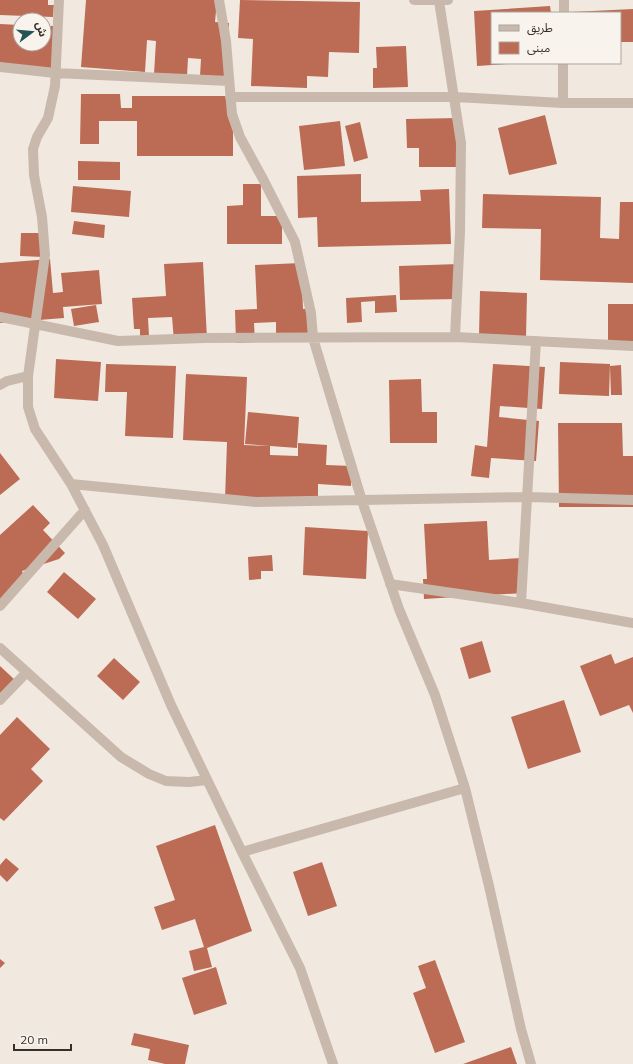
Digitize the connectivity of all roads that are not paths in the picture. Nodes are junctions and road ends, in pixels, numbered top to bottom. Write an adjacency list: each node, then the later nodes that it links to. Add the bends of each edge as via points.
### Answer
1 (59, 0): 9 (street)
2 (219, 0): 10 (street, via 226,41)
3 (414, 0): 4 (street)
4 (444, 0): 12 (street)
5 (564, 0): 6 (street)
6 (564, 12)
7 (563, 64): 13 (street)
8 (0, 67): 9 (street)
9 (55, 73): 10 (street); 16 (street, via 48,118 33,149 45,255)
10 (228, 81): 11 (street)
11 (230, 97): 12 (street); 18 (street, via 232,114 240,137 295,242 311,313)
12 (455, 97): 13 (street); 17 (street, via 461,143)
13 (563, 103): 14 (street)
14 (633, 103)
15 (0, 317): 16 (street)
16 (36, 325): 18 (street, via 118,341); 21 (street)
17 (455, 337): 18 (street); 19 (street)
18 (313, 338): 25 (street)
19 (536, 341): 20 (street); 24 (street)
20 (633, 346)
21 (28, 376): 22 (street); 23 (street, via 28,407 35,429)
22 (0, 385)
23 (71, 484): 25 (street, via 256,502); 27 (street)
24 (528, 498): 25 (street); 26 (street); 29 (street)
25 (362, 500): 28 (street)
26 (633, 500)
27 (85, 510): 30 (street); 35 (street)
28 (390, 584): 29 (street); 36 (street, via 435,695)
29 (521, 603): 31 (street)
30 (0, 606)
31 (633, 623)
32 (0, 648): 33 (street)
33 (27, 672): 34 (street); 35 (street, via 121,757 149,774 166,781)
34 (0, 700)
35 (207, 780): 37 (street)
36 (465, 788): 37 (street); 39 (street)
37 (242, 852): 38 (street, via 300,968)
38 (333, 1064)
39 (531, 1064)

